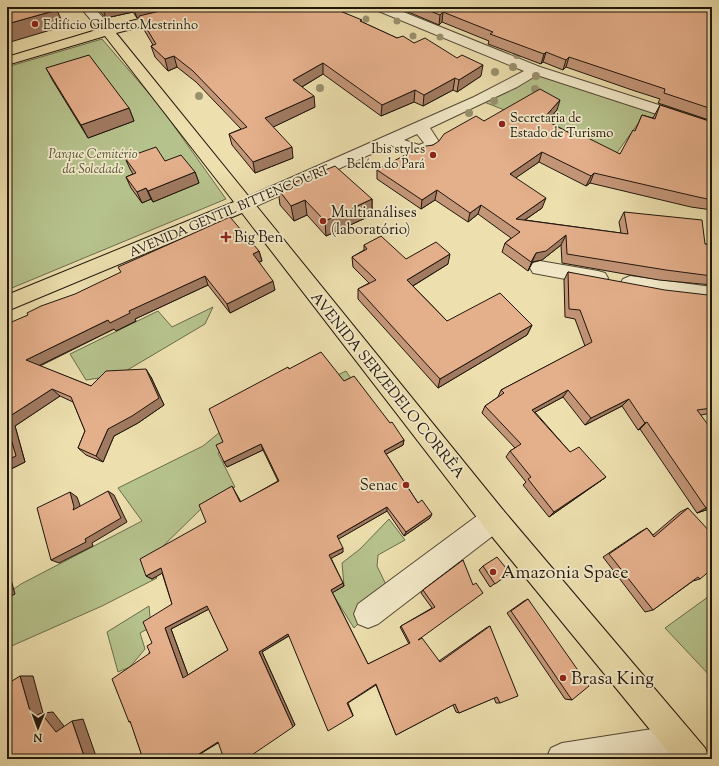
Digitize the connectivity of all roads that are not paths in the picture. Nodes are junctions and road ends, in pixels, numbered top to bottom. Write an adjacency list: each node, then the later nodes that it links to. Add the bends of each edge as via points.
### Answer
1 (86, 7): 4 (street, AVENIDA SERZEDELO CORRÊA)
2 (203, 7): 4 (main road)
3 (380, 7): 6 (street)
4 (108, 32): 5 (main road); 10 (main road, AVENIDA SERZEDELO CORRÊA)
5 (7, 61)
6 (535, 70): 7 (street, AVENIDA GENTIL BITTENCOURT, via 512,84); 8 (street)
7 (419, 127): 9 (street, AVENIDA GENTIL BITTENCOURT); 9 (street, via 433,144 421,151 402,146)
8 (712, 127)
9 (392, 139): 10 (street, AVENIDA GENTIL BITTENCOURT)
10 (244, 205): 13 (main road, AVENIDA GENTIL BITTENCOURT); 14 (main road, AVENIDA SERZEDELO CORRÊA)
11 (540, 268): 12 (street, via 659,289)
12 (712, 295)
13 (7, 303)
14 (494, 519): 15 (street); 16 (main road, AVENIDA SERZEDELO CORRÊA)
15 (368, 614)
16 (686, 749): 17 (street)
17 (562, 759)

